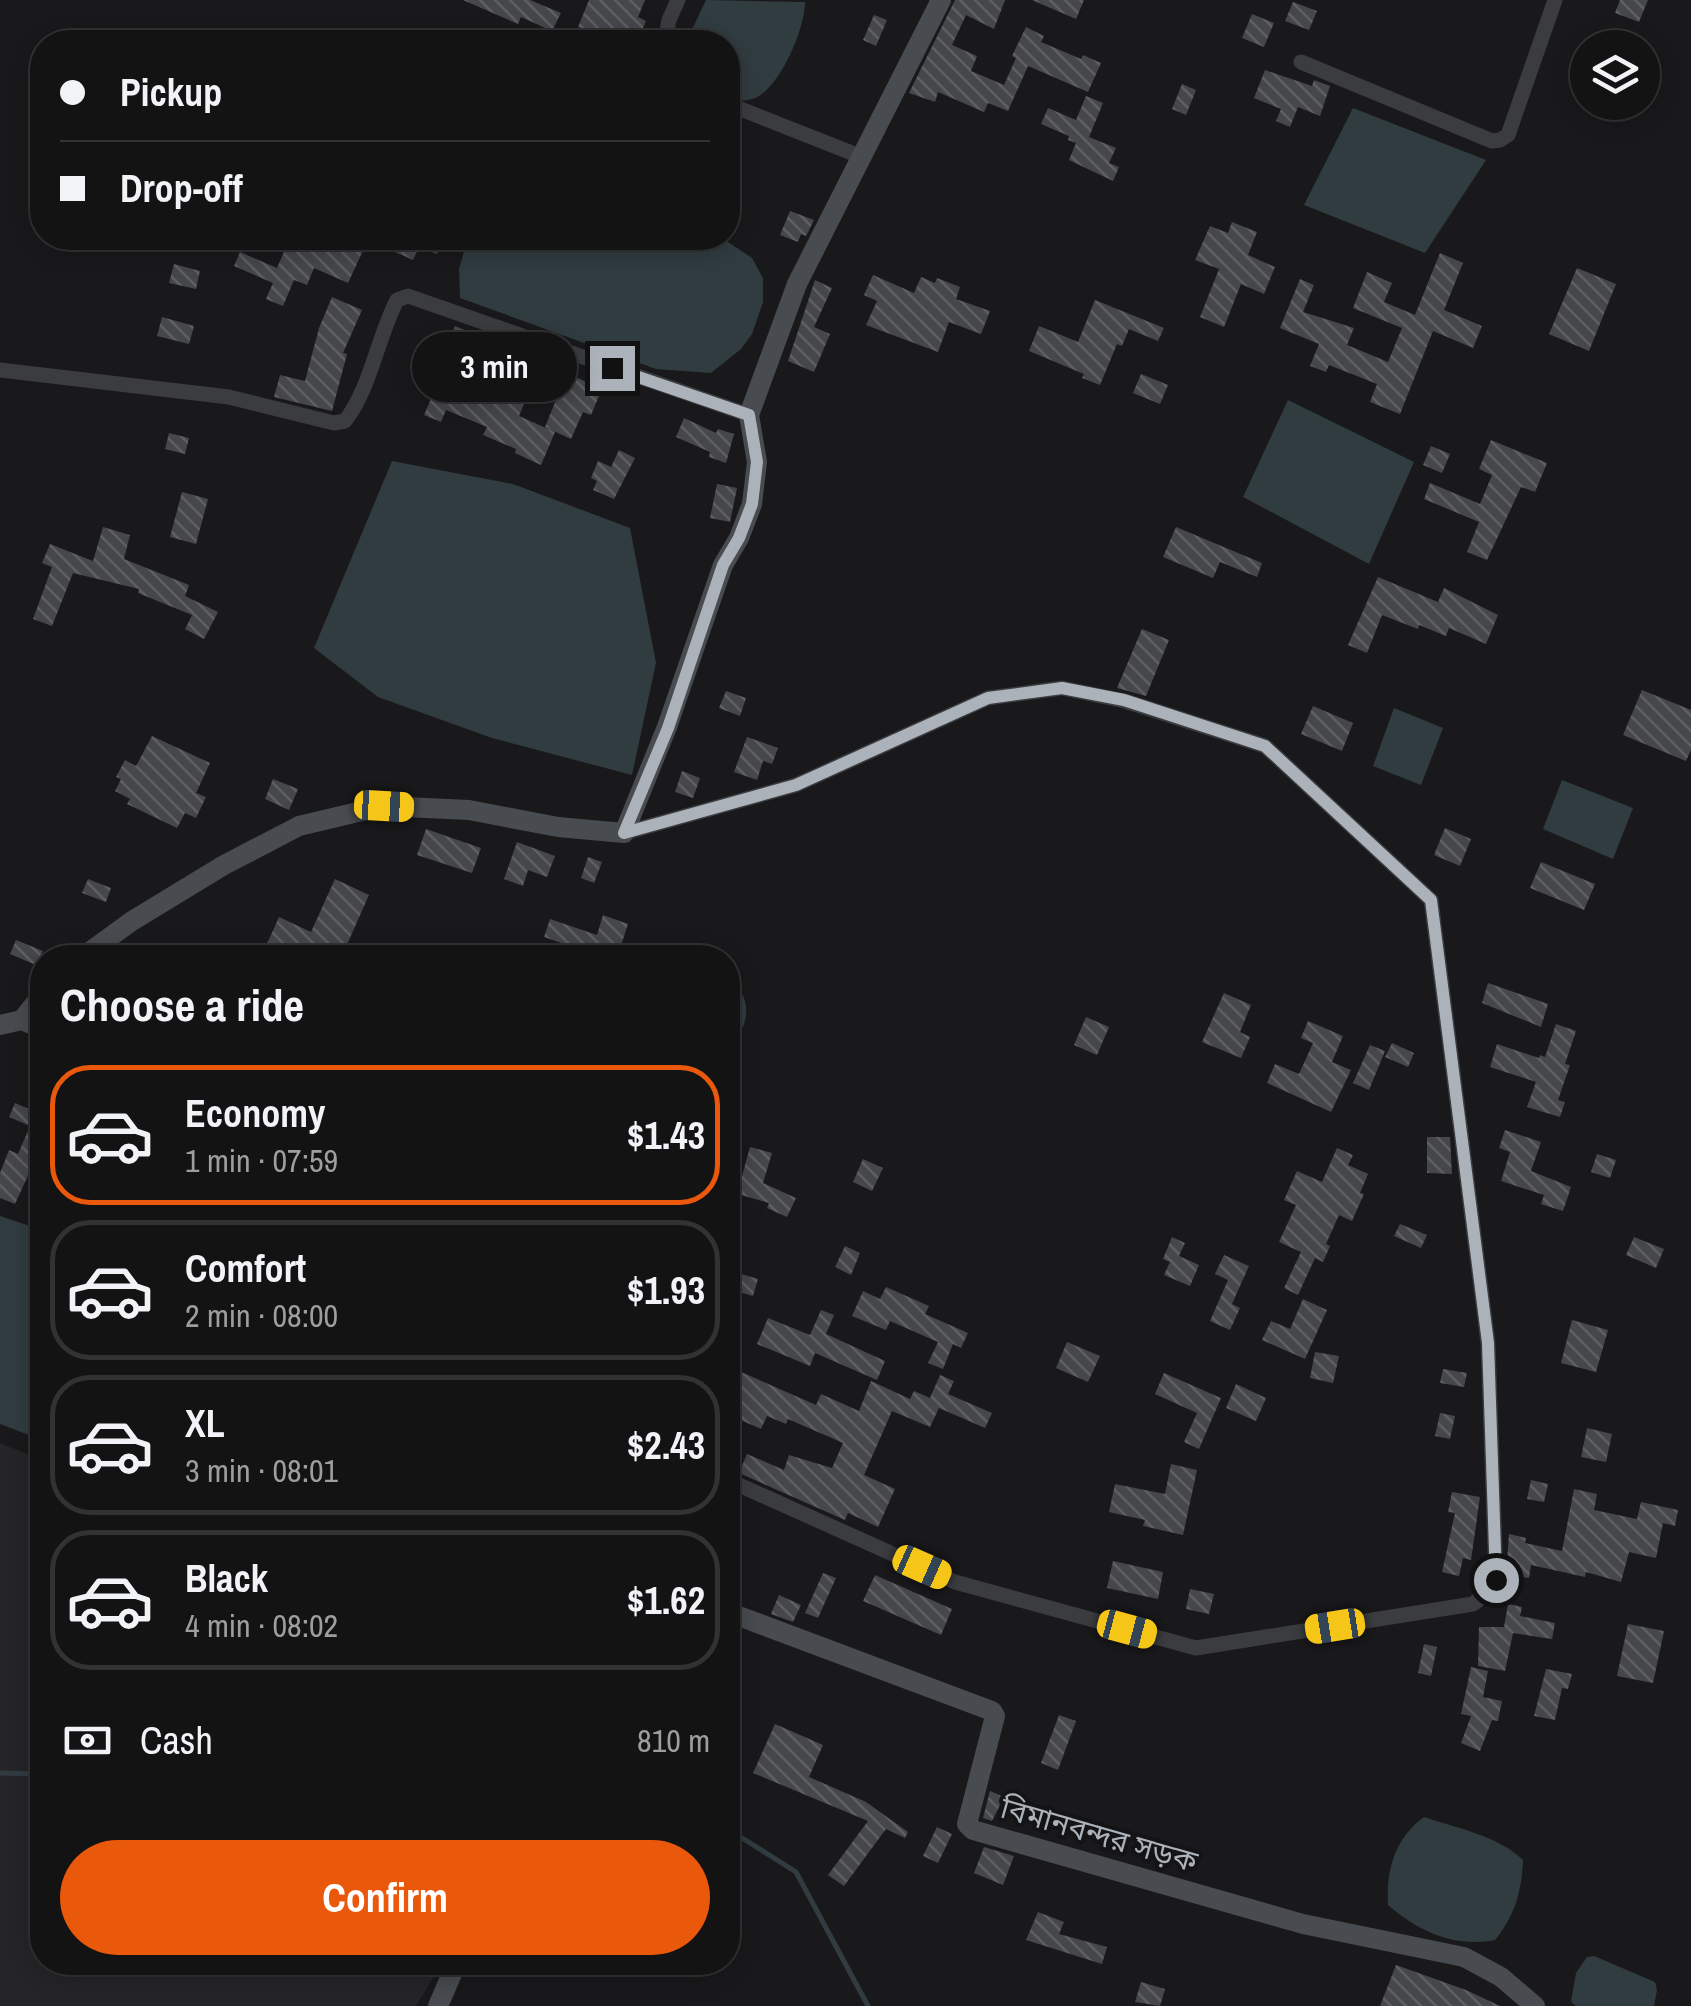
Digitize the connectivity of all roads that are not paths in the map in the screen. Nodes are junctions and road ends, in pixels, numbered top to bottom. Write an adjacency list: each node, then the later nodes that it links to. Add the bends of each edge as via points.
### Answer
1 (678, 0): 4 (street)
2 (941, 0): 7 (main road)
3 (1555, 0): 5 (street, via 1508,135 1500,140)
4 (668, 30)
5 (1302, 62)
6 (740, 109): 7 (street)
7 (862, 157): 9 (main road, via 797,284)
8 (0, 370): 9 (street, via 229,397 345,422 388,316 408,296)
9 (749, 415): 10 (main road, via 757,462 752,504)
10 (624, 833): 11 (main road, via 468,810 384,806 299,826); 16 (street, via 796,785 988,698 1062,688 1124,700 1265,746 1431,900 1488,1343 1496,1580 1487,1593 1473,1604 1196,1648 954,1582)
11 (98, 945)
12 (30, 1010): 13 (main road)
13 (22, 1020): 14 (main road); 15 (main road)
14 (30, 1024)
15 (0, 1025)
16 (740, 1485)
17 (740, 1617): 20 (main road, বিমানবন্দর সড়ক, via 992,1712 966,1824 973,1830 1303,1924 1464,1958)
18 (451, 1975): 19 (main road)
19 (438, 2006)
20 (1535, 2006)

